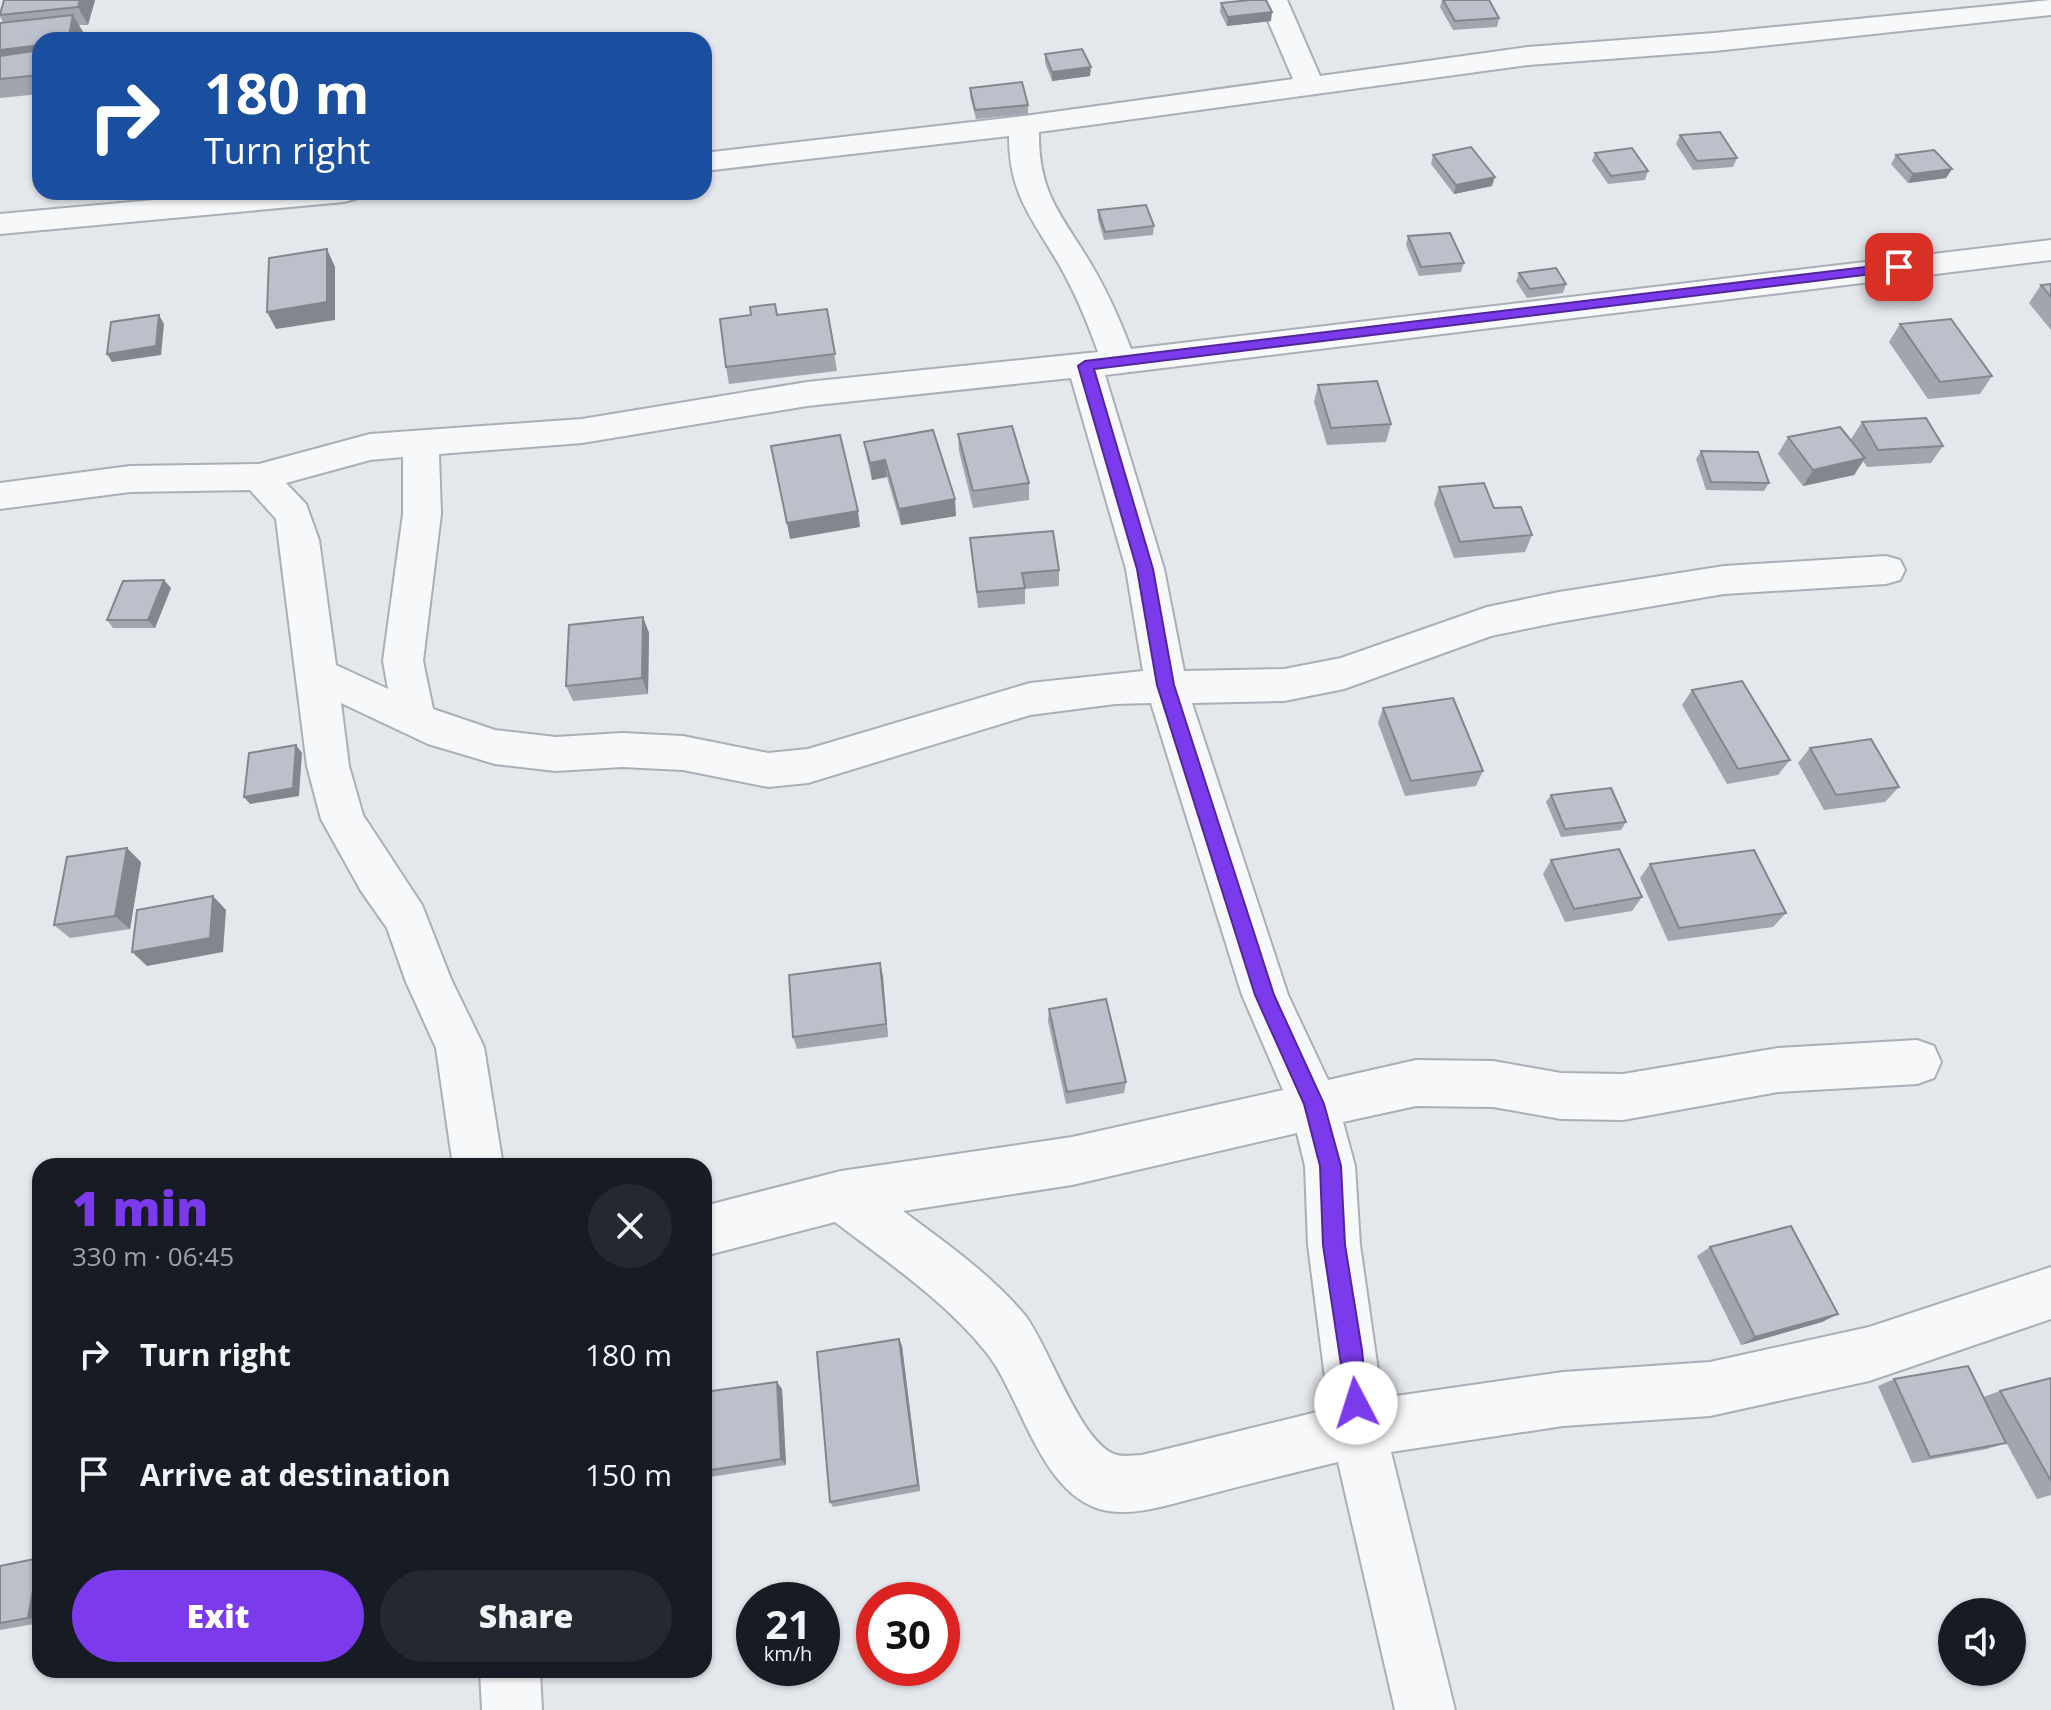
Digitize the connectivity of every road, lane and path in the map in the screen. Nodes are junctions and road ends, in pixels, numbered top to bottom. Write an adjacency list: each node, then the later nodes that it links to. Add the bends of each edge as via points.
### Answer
1 (1273, 0): 4 (street)
2 (2051, 7): 3 (street)
3 (1912, 10): 4 (street, via 1714,42 1528,56)
4 (1311, 86): 5 (street)
5 (1024, 125): 6 (street); 10 (street, via 1022,151 1031,188 1045,222 1101,312)
6 (712, 161)
7 (258, 200): 8 (street)
8 (0, 224)
9 (2051, 250): 10 (street)
10 (1102, 364): 11 (street, via 807,394 582,431); 16 (street)
11 (421, 443): 12 (street, via 370,447); 17 (street, via 422,514 403,661)
12 (259, 477): 13 (street, via 130,479); 15 (street, via 293,514)
13 (0, 496)
14 (1886, 570): 16 (street, via 1724,580 1559,607 1487,622 1344,673 1284,685)
15 (316, 674): 17 (street); 20 (street, via 328,766 343,819 406,919 460,1047)
16 (1166, 685): 17 (street, via 1030,699 808,766 768,770 683,753 556,754 495,747); 19 (street, via 1265,995)
17 (414, 720)
18 (1917, 1062): 19 (street, via 1778,1070 1623,1097 1561,1096 1493,1084 1416,1083)
19 (1314, 1104): 21 (street, via 1072,1161); 24 (street, via 1330,1166 1334,1245)
20 (477, 1158)
21 (841, 1196): 22 (street); 24 (street, via 957,1283 1007,1335 1078,1460 1107,1483 1142,1483)
22 (712, 1229)
23 (2051, 1293): 24 (street, via 1869,1354 1710,1389 1563,1399)
24 (1358, 1429): 27 (street)
25 (510, 1678): 26 (street)
26 (512, 1710)
27 (1425, 1710)

